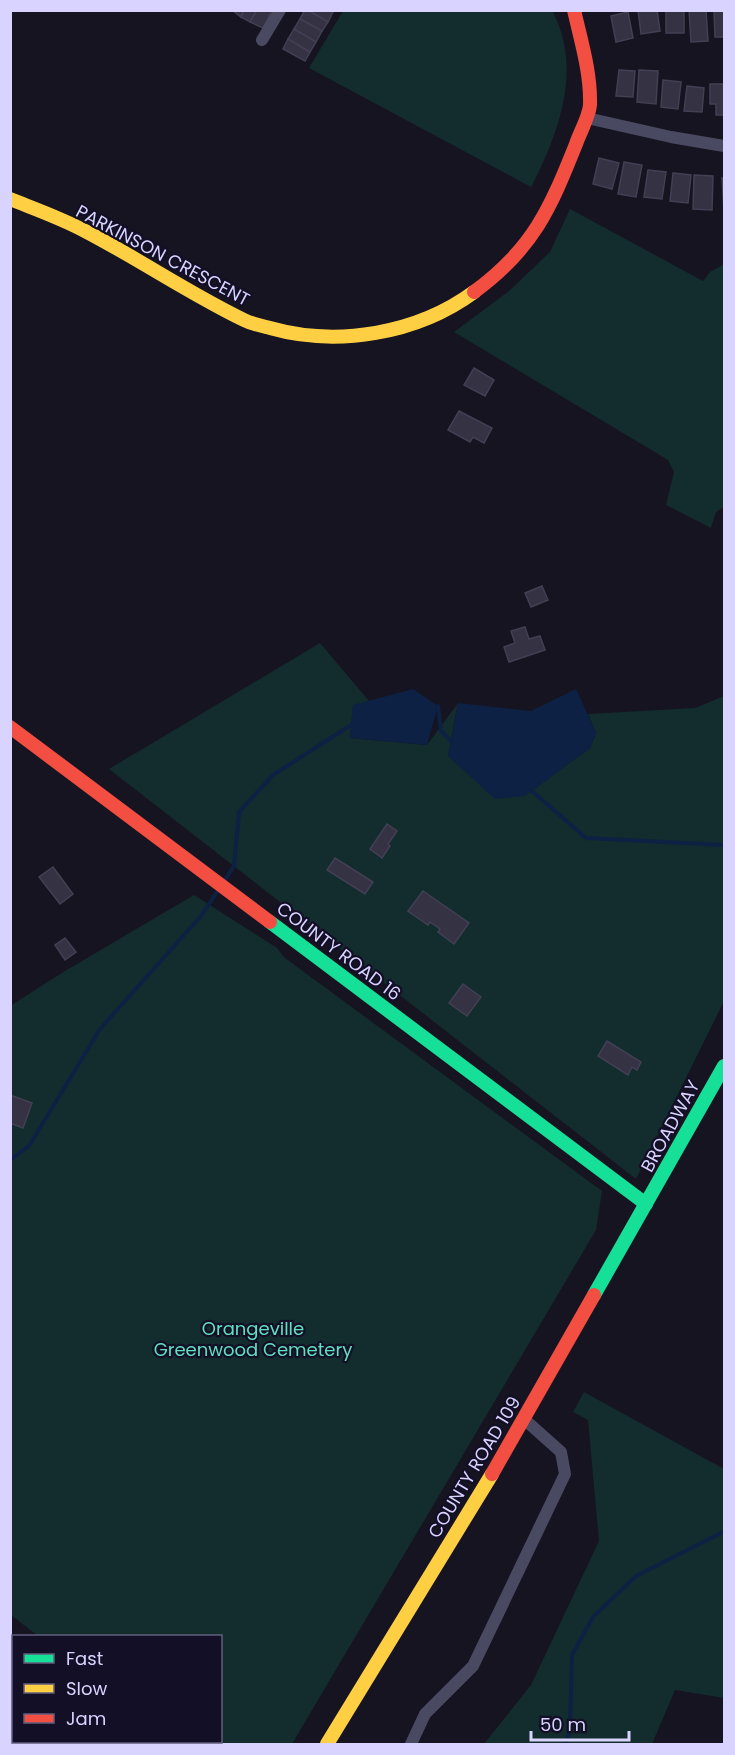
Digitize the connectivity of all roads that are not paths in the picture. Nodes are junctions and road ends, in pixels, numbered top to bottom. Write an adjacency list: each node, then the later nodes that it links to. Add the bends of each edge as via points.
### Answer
1 (280, 10): 3 (street)
2 (574, 10): 4 (main road, PARKINSON CRESCENT, via 586,64 590,107)
3 (262, 40)
4 (587, 118): 5 (street); 6 (main road, PARKINSON CRESCENT, via 540,224 499,274 465,299 435,314 368,334 305,336 246,321 84,230)
5 (724, 146)
6 (10, 200)
7 (10, 727): 9 (main road, COUNTY ROAD 16)
8 (724, 1066): 9 (main road, BROADWAY)
9 (646, 1204): 10 (main road, COUNTY ROAD 109)
10 (524, 1419): 11 (main road, COUNTY ROAD 109); 12 (street, via 561,1452 565,1474 473,1666 425,1714)
11 (327, 1744)
12 (411, 1744)

